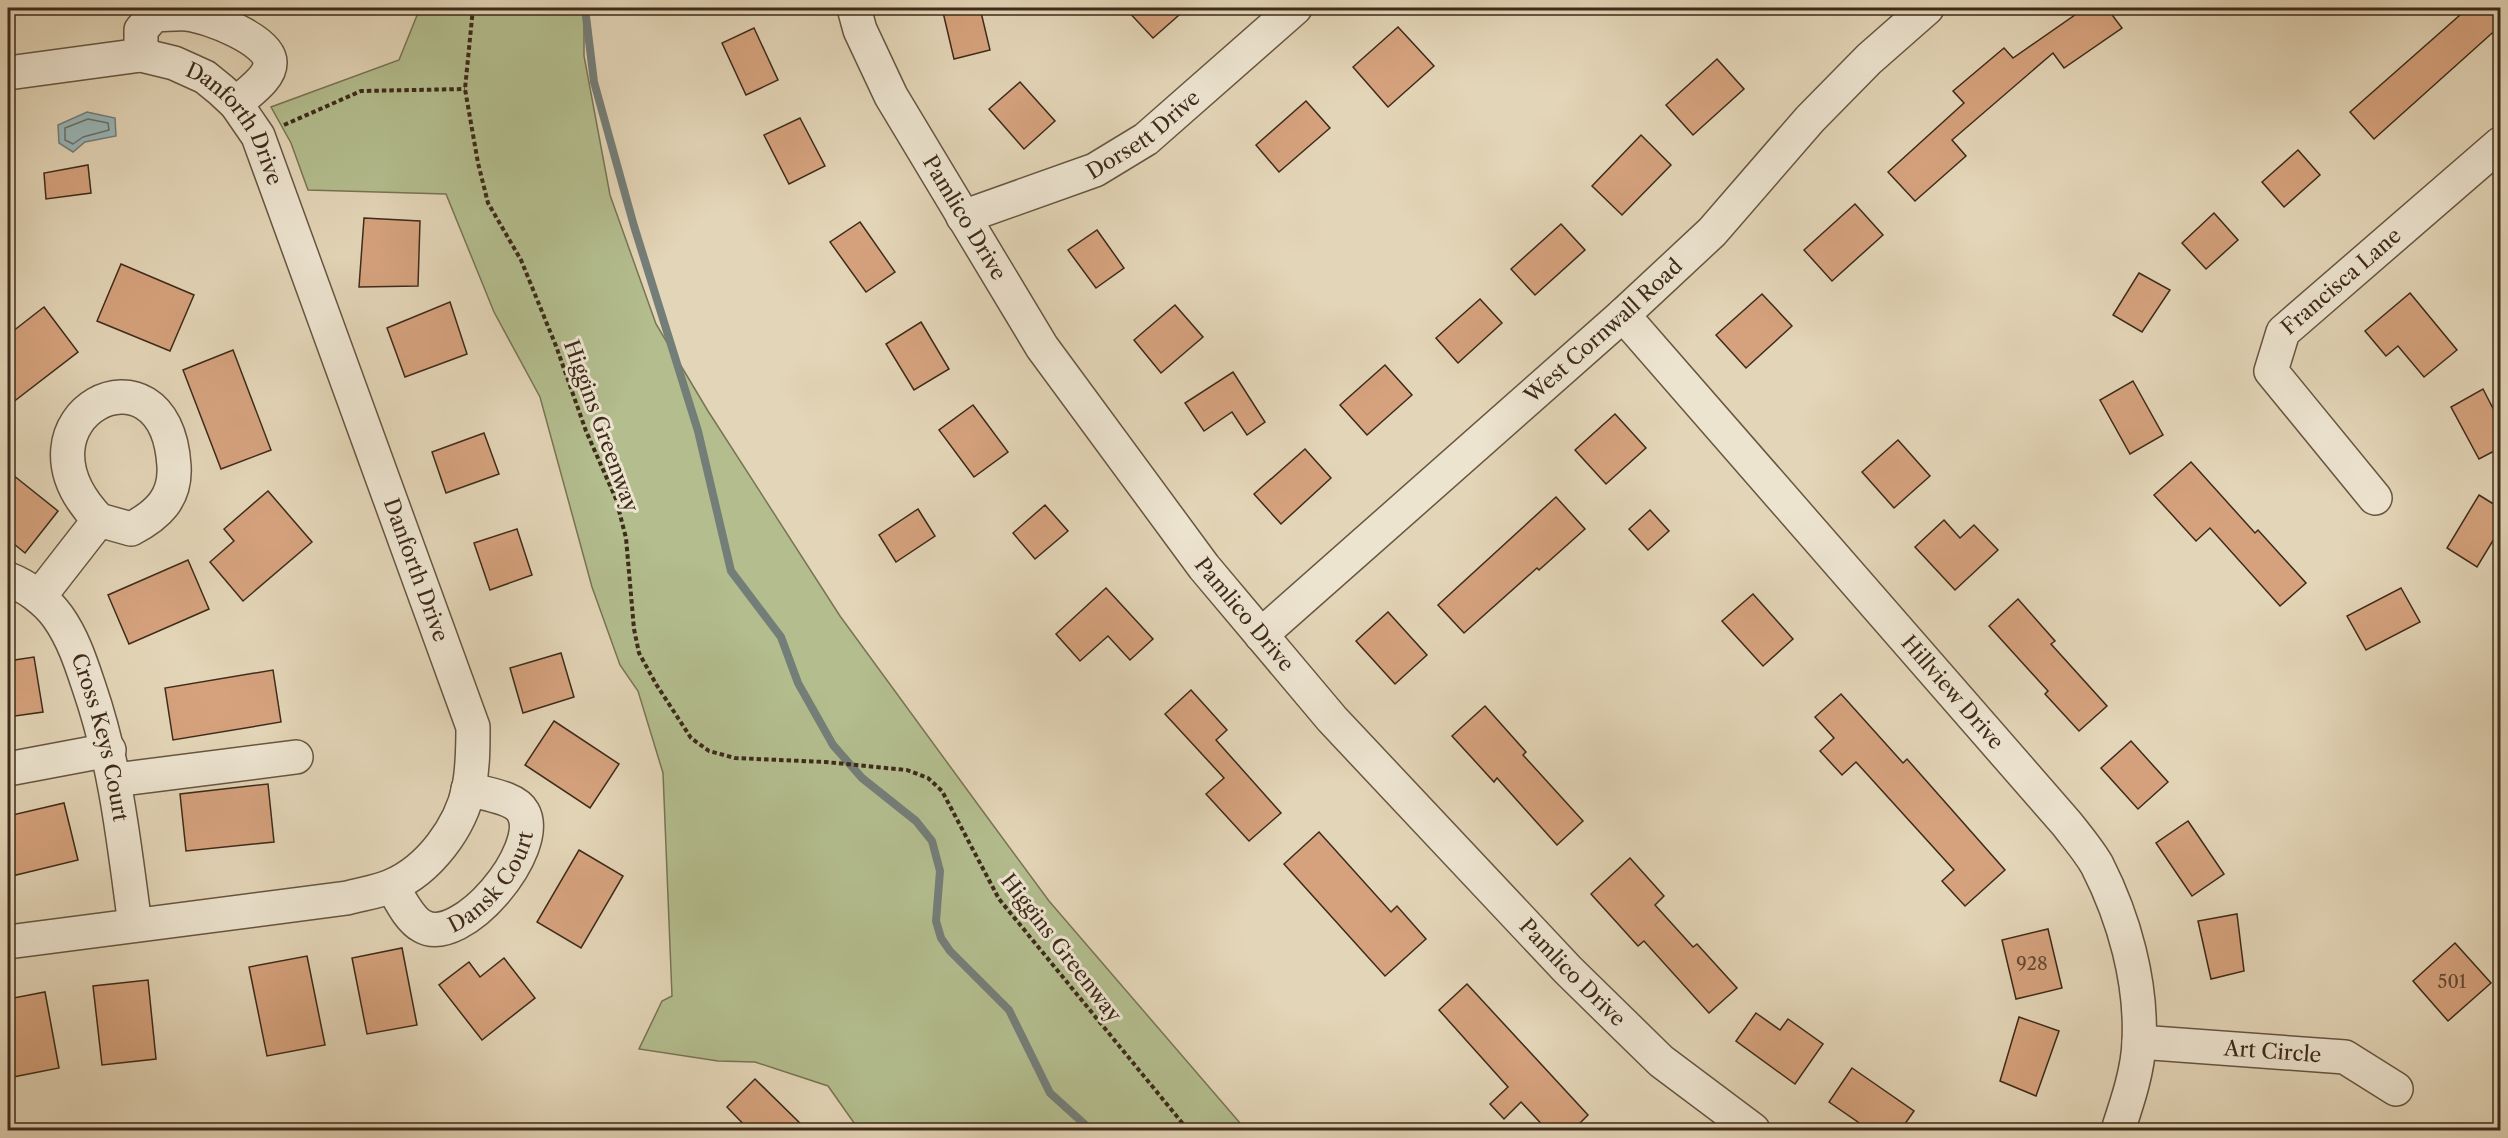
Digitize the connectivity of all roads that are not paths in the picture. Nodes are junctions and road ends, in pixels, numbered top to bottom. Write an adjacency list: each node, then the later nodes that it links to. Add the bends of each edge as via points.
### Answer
1 (854, 8): 8 (street, Pamlico Drive, via 891,96)
2 (1295, 8): 8 (street, Dorsett Drive, via 1146,139 1095,170)
3 (1927, 8): 9 (street, West Cornwall Road, via 1869,59 1810,119 1712,232)
4 (141, 55): 5 (street, Danforth Drive); 6 (street, Danforth Drive, via 174,63 205,77); 6 (street, via 141,30 154,15 188,14 226,24 266,49 271,62 267,75)
5 (8, 73)
6 (236, 104): 18 (street, Danforth Drive, via 258,136 472,727)
7 (2500, 144): 10 (street, Francisca Lane, via 2283,332 2271,371)
8 (963, 217): 14 (street, Pamlico Drive, via 1049,356 1149,496)
9 (1623, 315): 14 (street, West Cornwall Road); 22 (street, Hillview Drive, via 2067,824 2096,863 2115,904 2129,949)
10 (2375, 498)
11 (99, 520): 13 (street)
12 (8, 579): 13 (street, Cross Keys Court)
13 (39, 597): 16 (street, Cross Keys Court, via 57,615 72,641)
14 (1260, 635): 24 (street, Pamlico Drive, via 1411,806 1609,1011 1662,1061)
15 (296, 757): 16 (street)
16 (112, 765): 17 (street); 20 (street, Cross Keys Court)
17 (8, 769)
18 (468, 789): 19 (street, Danforth Drive, via 442,844 417,870); 19 (street, Dansk Court, via 516,804 524,813 524,849 503,880 476,912 458,924 433,931 420,926)
19 (392, 886): 20 (street, Danforth Drive, via 347,898)
20 (135, 925): 21 (street, Danforth Drive)
21 (8, 942)
22 (2139, 1042): 23 (street, Art Circle, via 2345,1057); 25 (street, Hillview Drive)
23 (2396, 1089)
24 (1753, 1131)
25 (2118, 1131)

